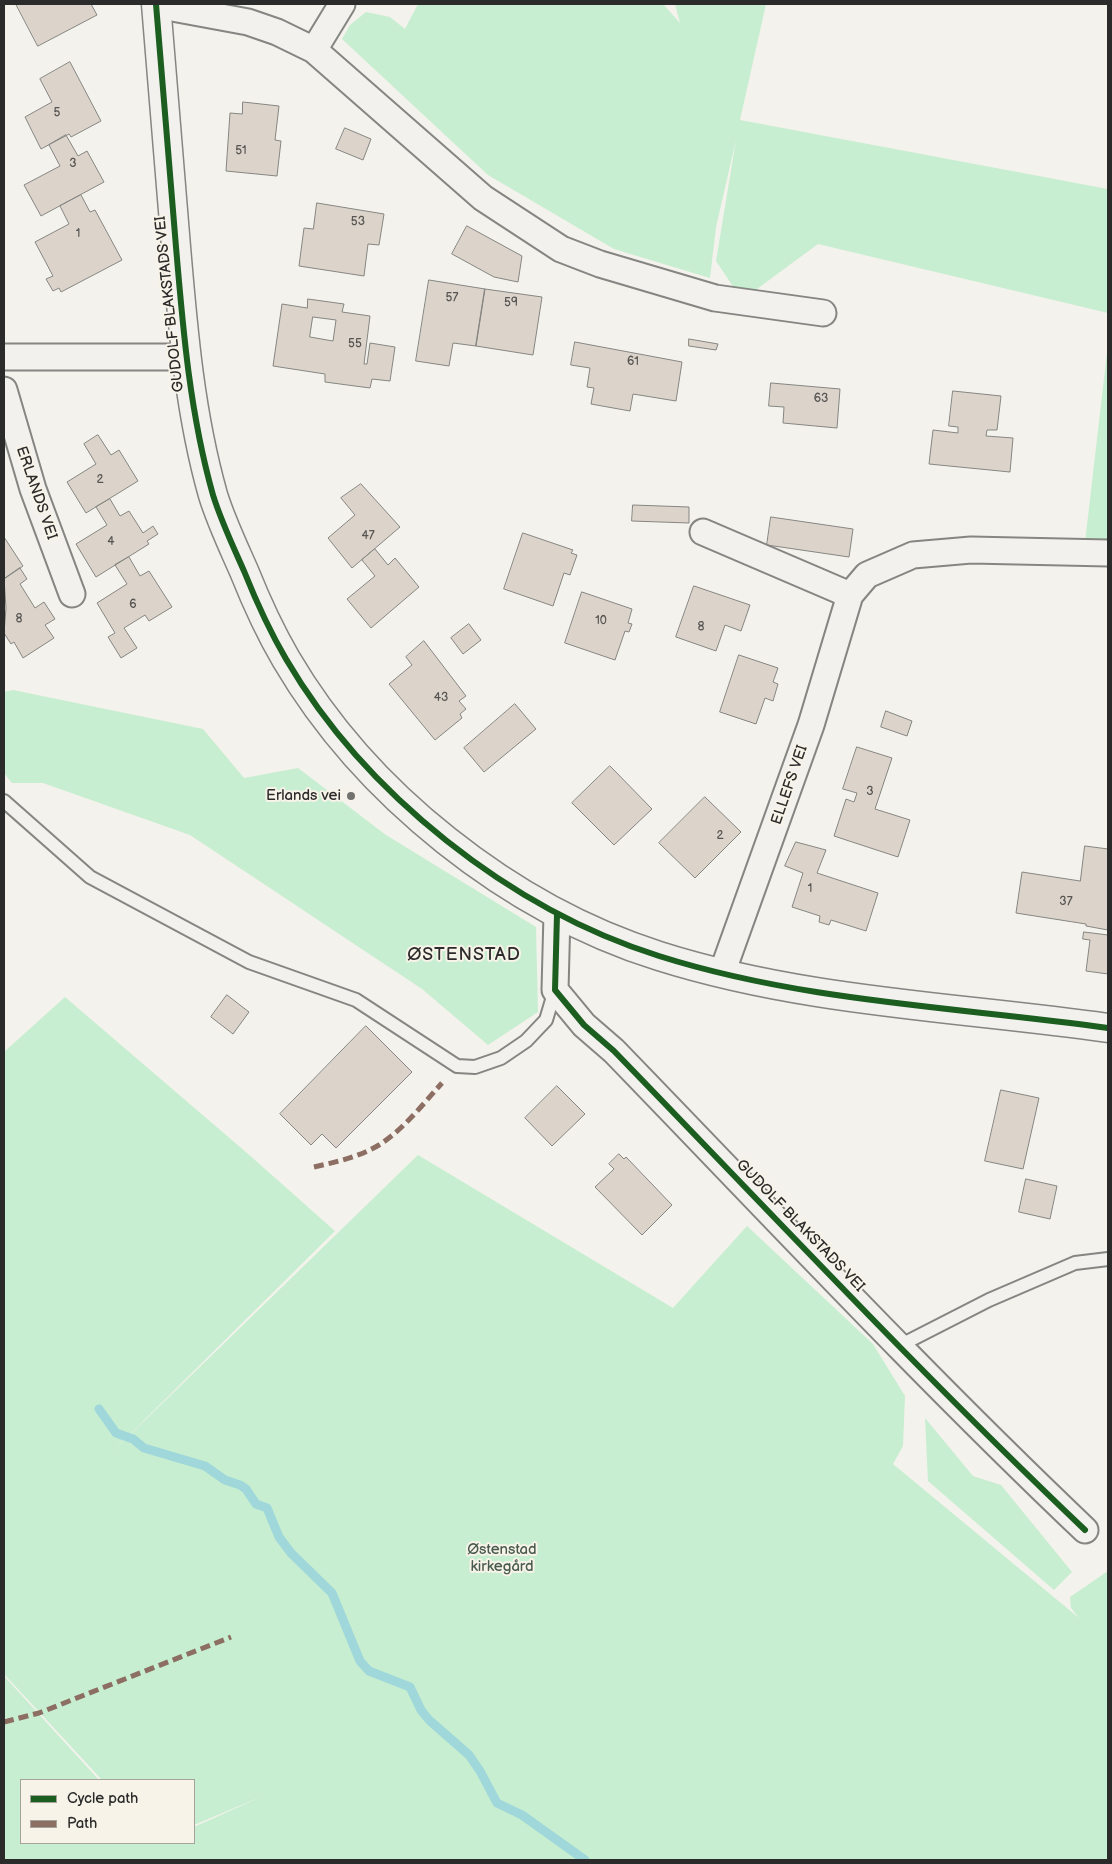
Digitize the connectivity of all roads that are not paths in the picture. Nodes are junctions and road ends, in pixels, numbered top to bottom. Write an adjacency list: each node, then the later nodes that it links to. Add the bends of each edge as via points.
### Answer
1 (156, 4): 3 (street, GUDOLF BLAKSTADS VEI, via 248,22); 6 (street, GUDOLF BLAKSTADS VEI)
2 (342, 4): 3 (street)
3 (314, 50): 4 (street, GUDOLF BLAKSTADS VEI, via 483,198 561,249 715,298)
4 (822, 313)
5 (4, 357): 6 (street)
6 (185, 357): 13 (street, GUDOLF BLAKSTADS VEI, via 214,498 259,610 287,661 319,709 392,792 469,859)
7 (4, 390): 10 (street, ERLANDS VEI, via 33,489)
8 (703, 532): 11 (street)
9 (1108, 553): 11 (street, ELLEFS VEI, via 971,550 914,555 867,575)
10 (72, 594)
11 (850, 595): 14 (street, ELLEFS VEI, via 810,724)
12 (4, 801): 15 (lane, via 90,877 249,962 356,1000 457,1066 475,1066 501,1058 526,1041 546,1020)
13 (556, 914): 14 (street, GUDOLF BLAKSTADS VEI, via 657,956); 15 (street)
14 (722, 974): 16 (street, GUDOLF BLAKSTADS VEI, via 831,994)
15 (555, 990): 18 (street, GUDOLF BLAKSTADS VEI, via 584,1025 614,1051)
16 (1108, 1028)
17 (1108, 1259): 18 (lane, via 1075,1263 989,1300)
18 (899, 1346): 19 (street, GUDOLF BLAKSTADS VEI)
19 (1084, 1530)

